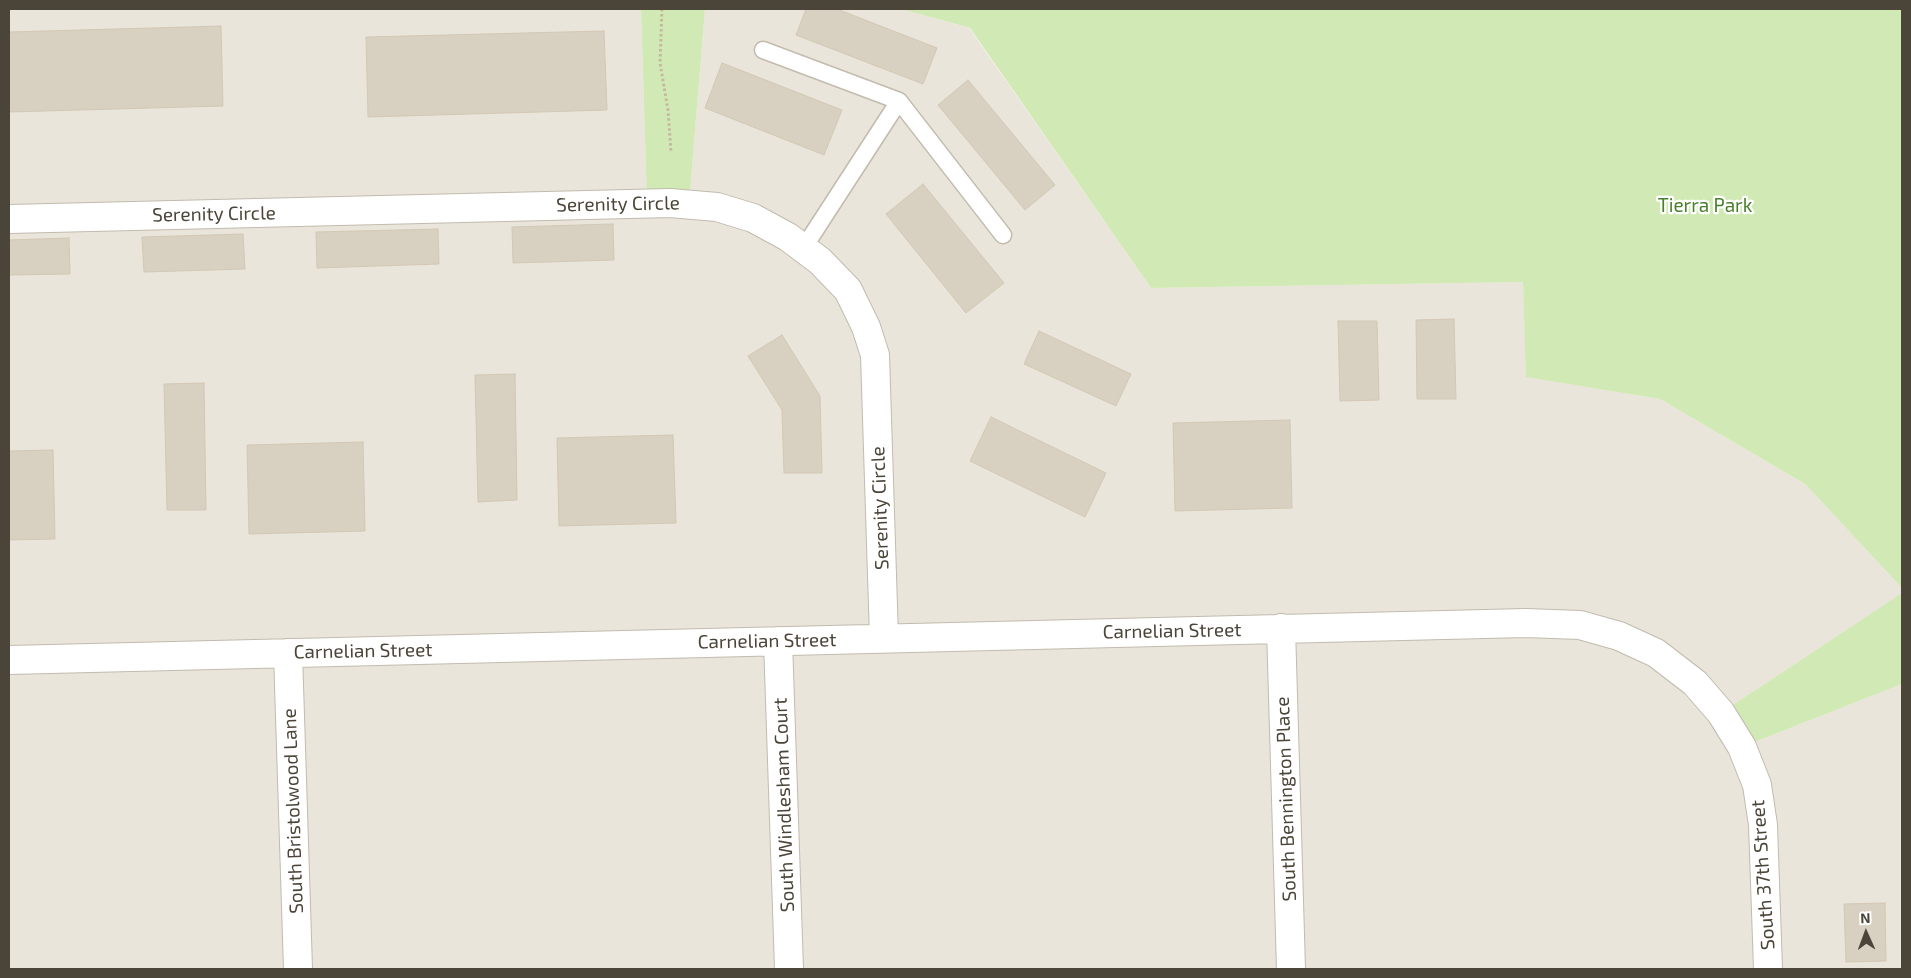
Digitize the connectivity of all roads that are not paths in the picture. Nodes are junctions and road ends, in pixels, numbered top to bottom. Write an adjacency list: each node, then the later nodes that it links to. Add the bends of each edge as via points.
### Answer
1 (763, 50): 2 (lane)
2 (899, 101): 4 (lane); 5 (lane)
3 (9, 219): 5 (street, Serenity Circle, via 670,202 717,207 753,218)
4 (1003, 234)
5 (803, 248): 8 (street, Serenity Circle, via 848,290 875,355)
6 (1526, 623): 7 (street, Carnelian Street); 15 (street, South 37th Street, via 1580,626 1620,636 1656,653 1695,683 1721,713 1742,748 1757,785 1763,825)
7 (1281, 628): 8 (street, Carnelian Street); 14 (street, South Bennington Place)
8 (884, 638): 9 (street, Carnelian Street)
9 (778, 640): 10 (street, Carnelian Street); 13 (street, South Windlesham Court)
10 (288, 653): 11 (street, Carnelian Street); 12 (street, South Bristolwood Lane)
11 (9, 660)
12 (298, 969)
13 (789, 969)
14 (1291, 969)
15 (1768, 969)

